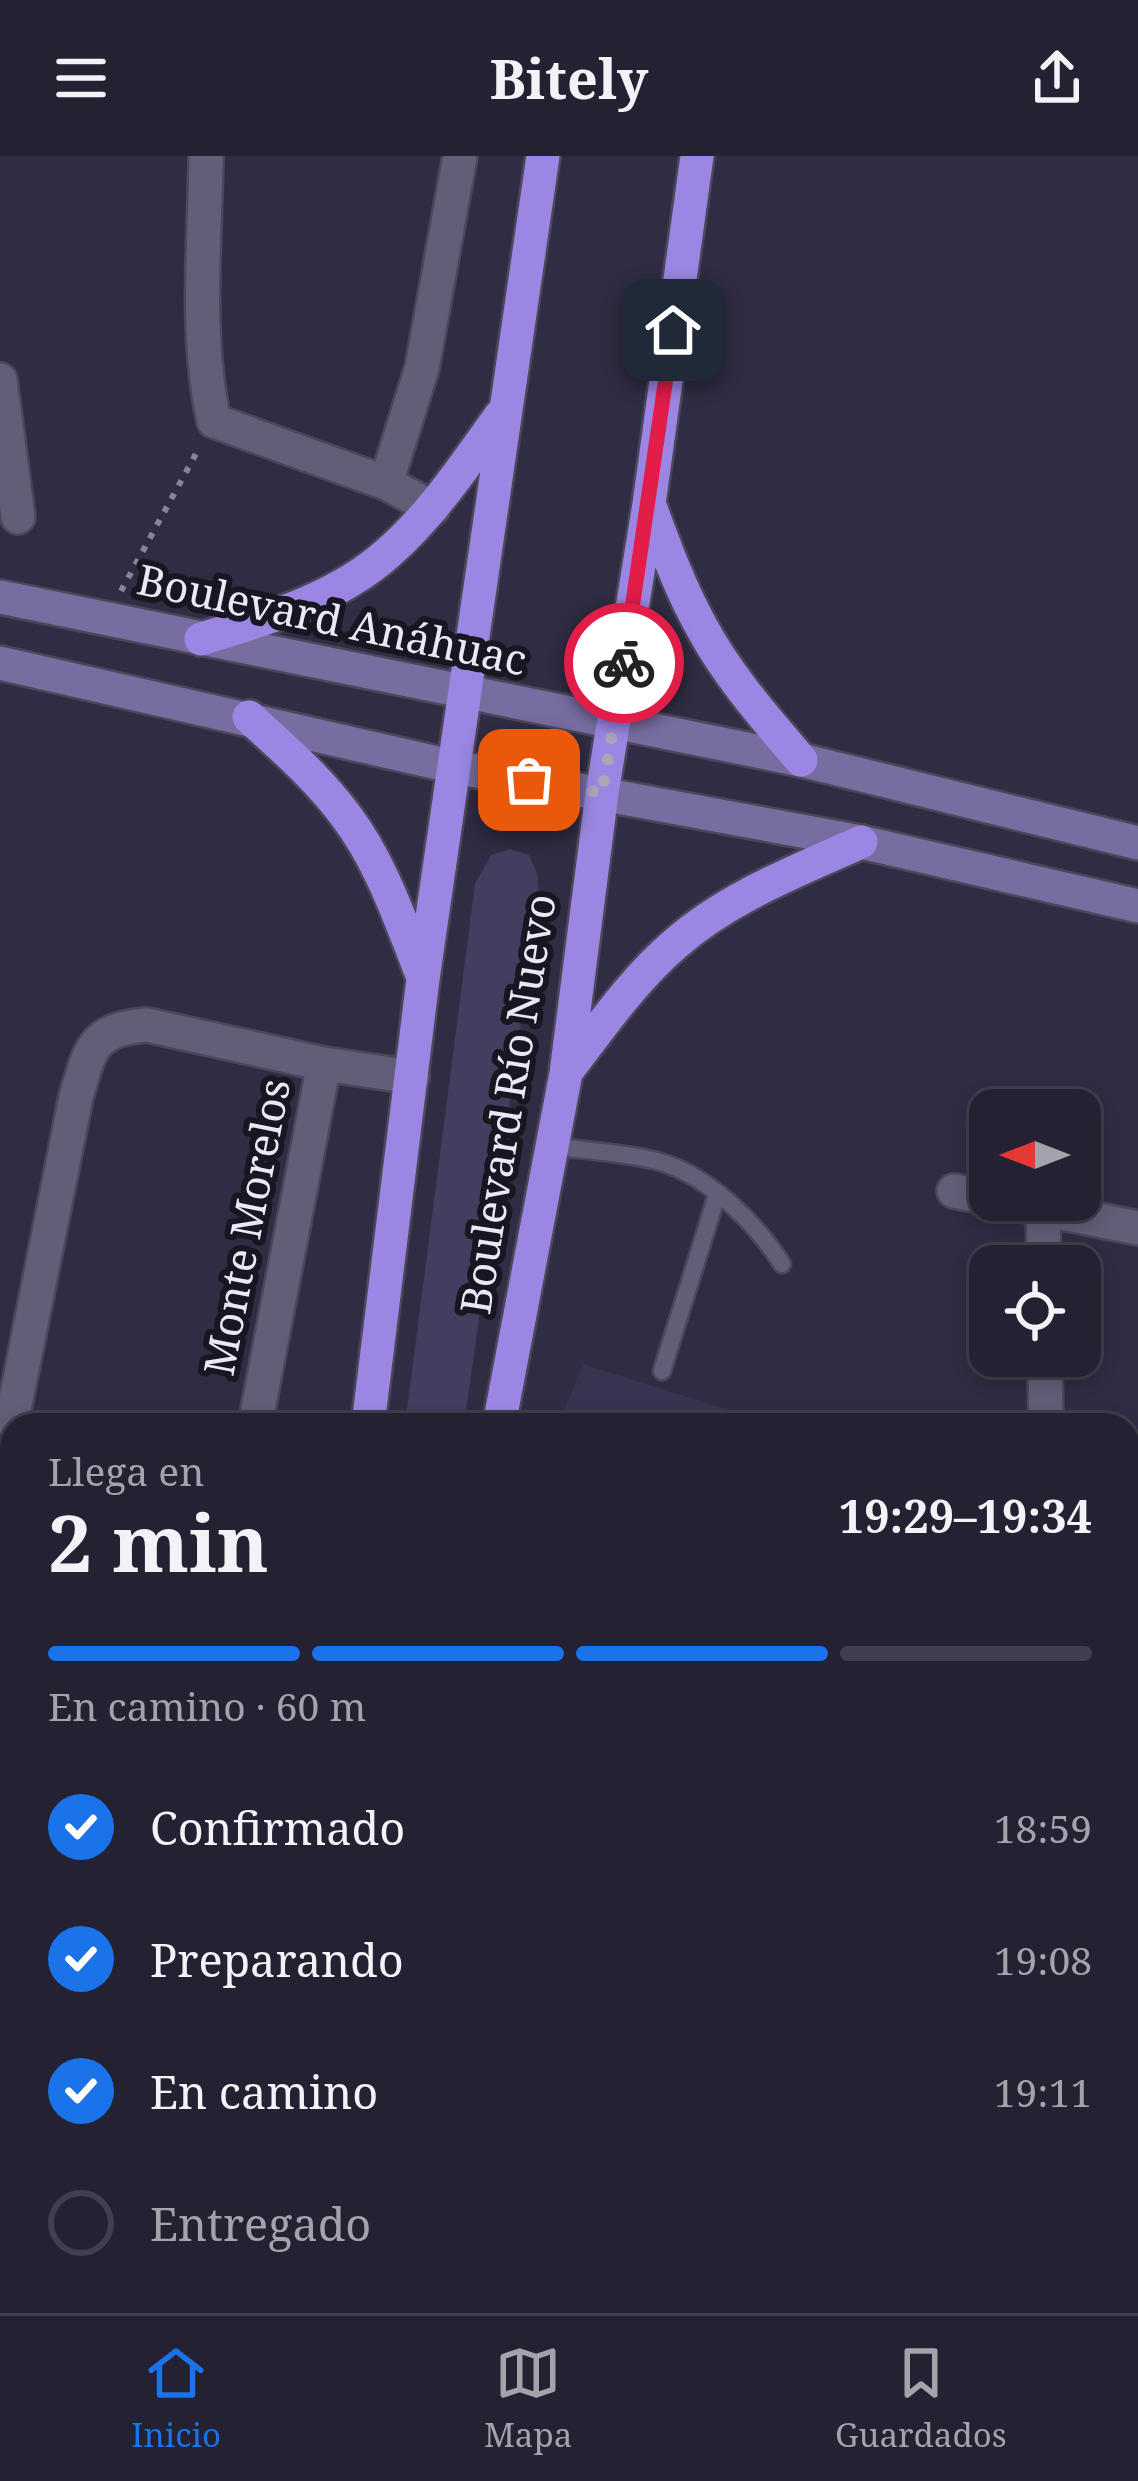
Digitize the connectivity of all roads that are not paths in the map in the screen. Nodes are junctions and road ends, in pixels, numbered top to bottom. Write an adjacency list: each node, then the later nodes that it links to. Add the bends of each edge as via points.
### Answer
1 (206, 156): 7 (street, via 203,324 214,421)
2 (460, 156): 7 (street, via 422,368)
3 (543, 156): 6 (highway)
4 (698, 156): 8 (highway, Boulevard Río Nuevo)
5 (0, 380): 10 (street)
6 (506, 409): 9 (highway); 14 (highway)
7 (386, 483): 9 (street)
8 (649, 504): 16 (highway, Boulevard Río Nuevo); 17 (highway, via 702,628)
9 (433, 508): 12 (highway, via 386,556 329,592)
10 (18, 517)
11 (0, 597): 12 (main road, Boulevard Anáhuac)
12 (202, 639): 14 (main road, Boulevard Anáhuac)
13 (0, 663): 15 (main road)
14 (465, 694): 16 (main road, Boulevard Anáhuac); 18 (highway)
15 (249, 717): 18 (main road); 23 (highway, via 349,819)
16 (615, 723): 17 (main road, Boulevard Anáhuac); 19 (highway, Boulevard Río Nuevo)
17 (801, 760): 21 (main road, Boulevard Anáhuac)
18 (455, 767): 19 (main road); 23 (highway)
19 (602, 793): 20 (main road); 25 (highway, Boulevard Río Nuevo)
20 (861, 842): 22 (main road); 25 (highway, via 724,908 674,944)
21 (1138, 843)
22 (1138, 906)
23 (423, 979): 26 (highway)
24 (324, 1064): 26 (street, Monte Morelos); 36 (street, via 147,1025 117,1027 98,1041 76,1097); 37 (street, Monte Morelos)
25 (566, 1072): 27 (highway, Boulevard Río Nuevo)
26 (412, 1076): 38 (highway)
27 (552, 1146): 30 (lane, via 672,1166); 39 (highway, Boulevard Río Nuevo)
28 (954, 1191): 29 (street)
29 (969, 1194)
30 (717, 1195): 33 (lane); 34 (lane)
31 (1101, 1221): 32 (street)
32 (1138, 1228)
33 (782, 1264)
34 (662, 1370)
35 (1045, 1377): 40 (street)
36 (13, 1413)
37 (257, 1413)
38 (370, 1413)
39 (501, 1413)
40 (1046, 1413)

